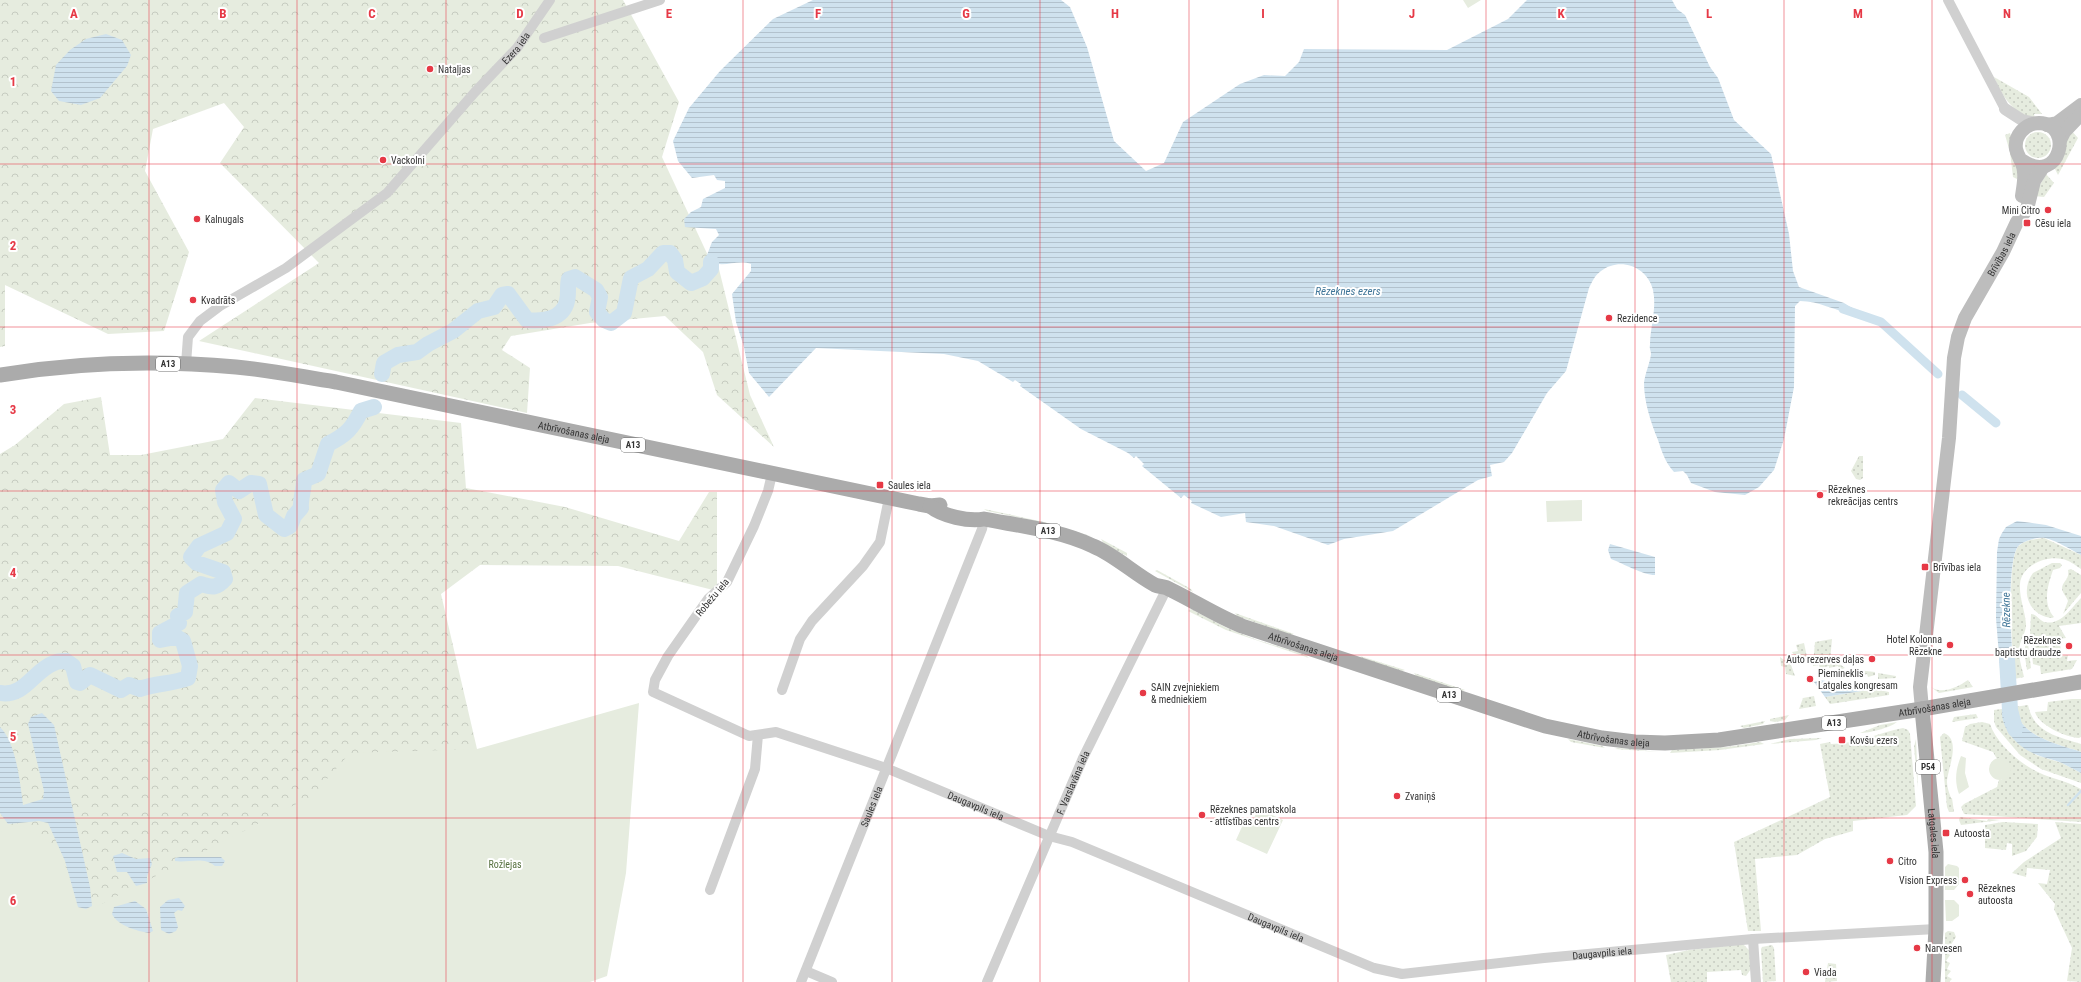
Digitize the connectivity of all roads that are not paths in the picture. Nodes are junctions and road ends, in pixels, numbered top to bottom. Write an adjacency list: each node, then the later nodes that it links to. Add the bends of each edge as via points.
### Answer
1 (550, 0): 14 (street, Ezera iela, via 517,48 387,193 286,268 220,306 200,321 188,337)
2 (660, 0): 4 (street)
3 (1948, 0): 6 (street)
4 (544, 38)
5 (2081, 105): 8 (main road, via 2056,123)
6 (2005, 109): 8 (street, via 2022,120); 9 (street)
7 (2081, 114): 10 (main road)
8 (2041, 124): 9 (main road, via 2025,128); 10 (main road, via 2054,130)
9 (2018, 136): 11 (main road, via 2016,149)
10 (2060, 140): 12 (main road, via 2056,158)
11 (2023, 161): 12 (main road, via 2036,167); 13 (main road, via 2025,180)
12 (2043, 167): 13 (main road, via 2034,181 2027,209)
13 (2018, 222): 23 (main road, Brīvības iela, via 1965,318 1958,337 1920,687)
14 (186, 364): 15 (main road, A13, via 121,363 50,368); 16 (main road, Atbrīvošanas aleja / A13, via 264,370 336,382)
15 (0, 375)
16 (772, 474): 17 (main road, Atbrīvošanas aleja / A13); 22 (street, Robežu iela, via 754,526 727,582 708,599 668,656 655,680)
17 (889, 498): 18 (main road, Atbrīvošanas aleja / A13, via 930,506 936,511 975,521); 21 (street, via 880,542 864,566 812,621 800,639)
18 (984, 519): 19 (main road, Atbrīvošanas aleja / A13, via 1044,530 1075,539 1109,553 1118,562 1156,585); 25 (street, Saules iela)
19 (1167, 588): 23 (main road, Atbrīvošanas aleja / A13, via 1242,626 1545,726 1602,738 1665,744 1713,741); 26 (street, F. Varslavāna iela, via 1094,734)
20 (2081, 682): 23 (main road, Atbrīvošanas aleja / A13)
21 (782, 690)
22 (652, 692): 24 (street, Daugavpils iela, via 749,736)
23 (1922, 710): 28 (main road, Latgales iela / P54, via 1935,838)
24 (758, 735): 25 (street, Daugavpils iela, via 776,732); 27 (street, via 755,769)
25 (886, 768): 26 (street, Daugavpils iela); 30 (street, Saules iela)
26 (1049, 836): 31 (street, Daugavpils iela, via 1079,845 1374,968); 34 (street, F. Varslavāna iela)
27 (710, 890)
28 (1936, 929): 29 (street, Daugavpils iela); 37 (main road, Latgales iela / P54)
29 (1753, 939): 31 (street, Daugavpils iela); 36 (street)
30 (806, 971): 32 (street, Saules iela); 33 (street)
31 (1402, 974): 35 (street)
32 (801, 982)
33 (832, 982)
34 (987, 982)
35 (1393, 982)
36 (1756, 982)
37 (1933, 982)

